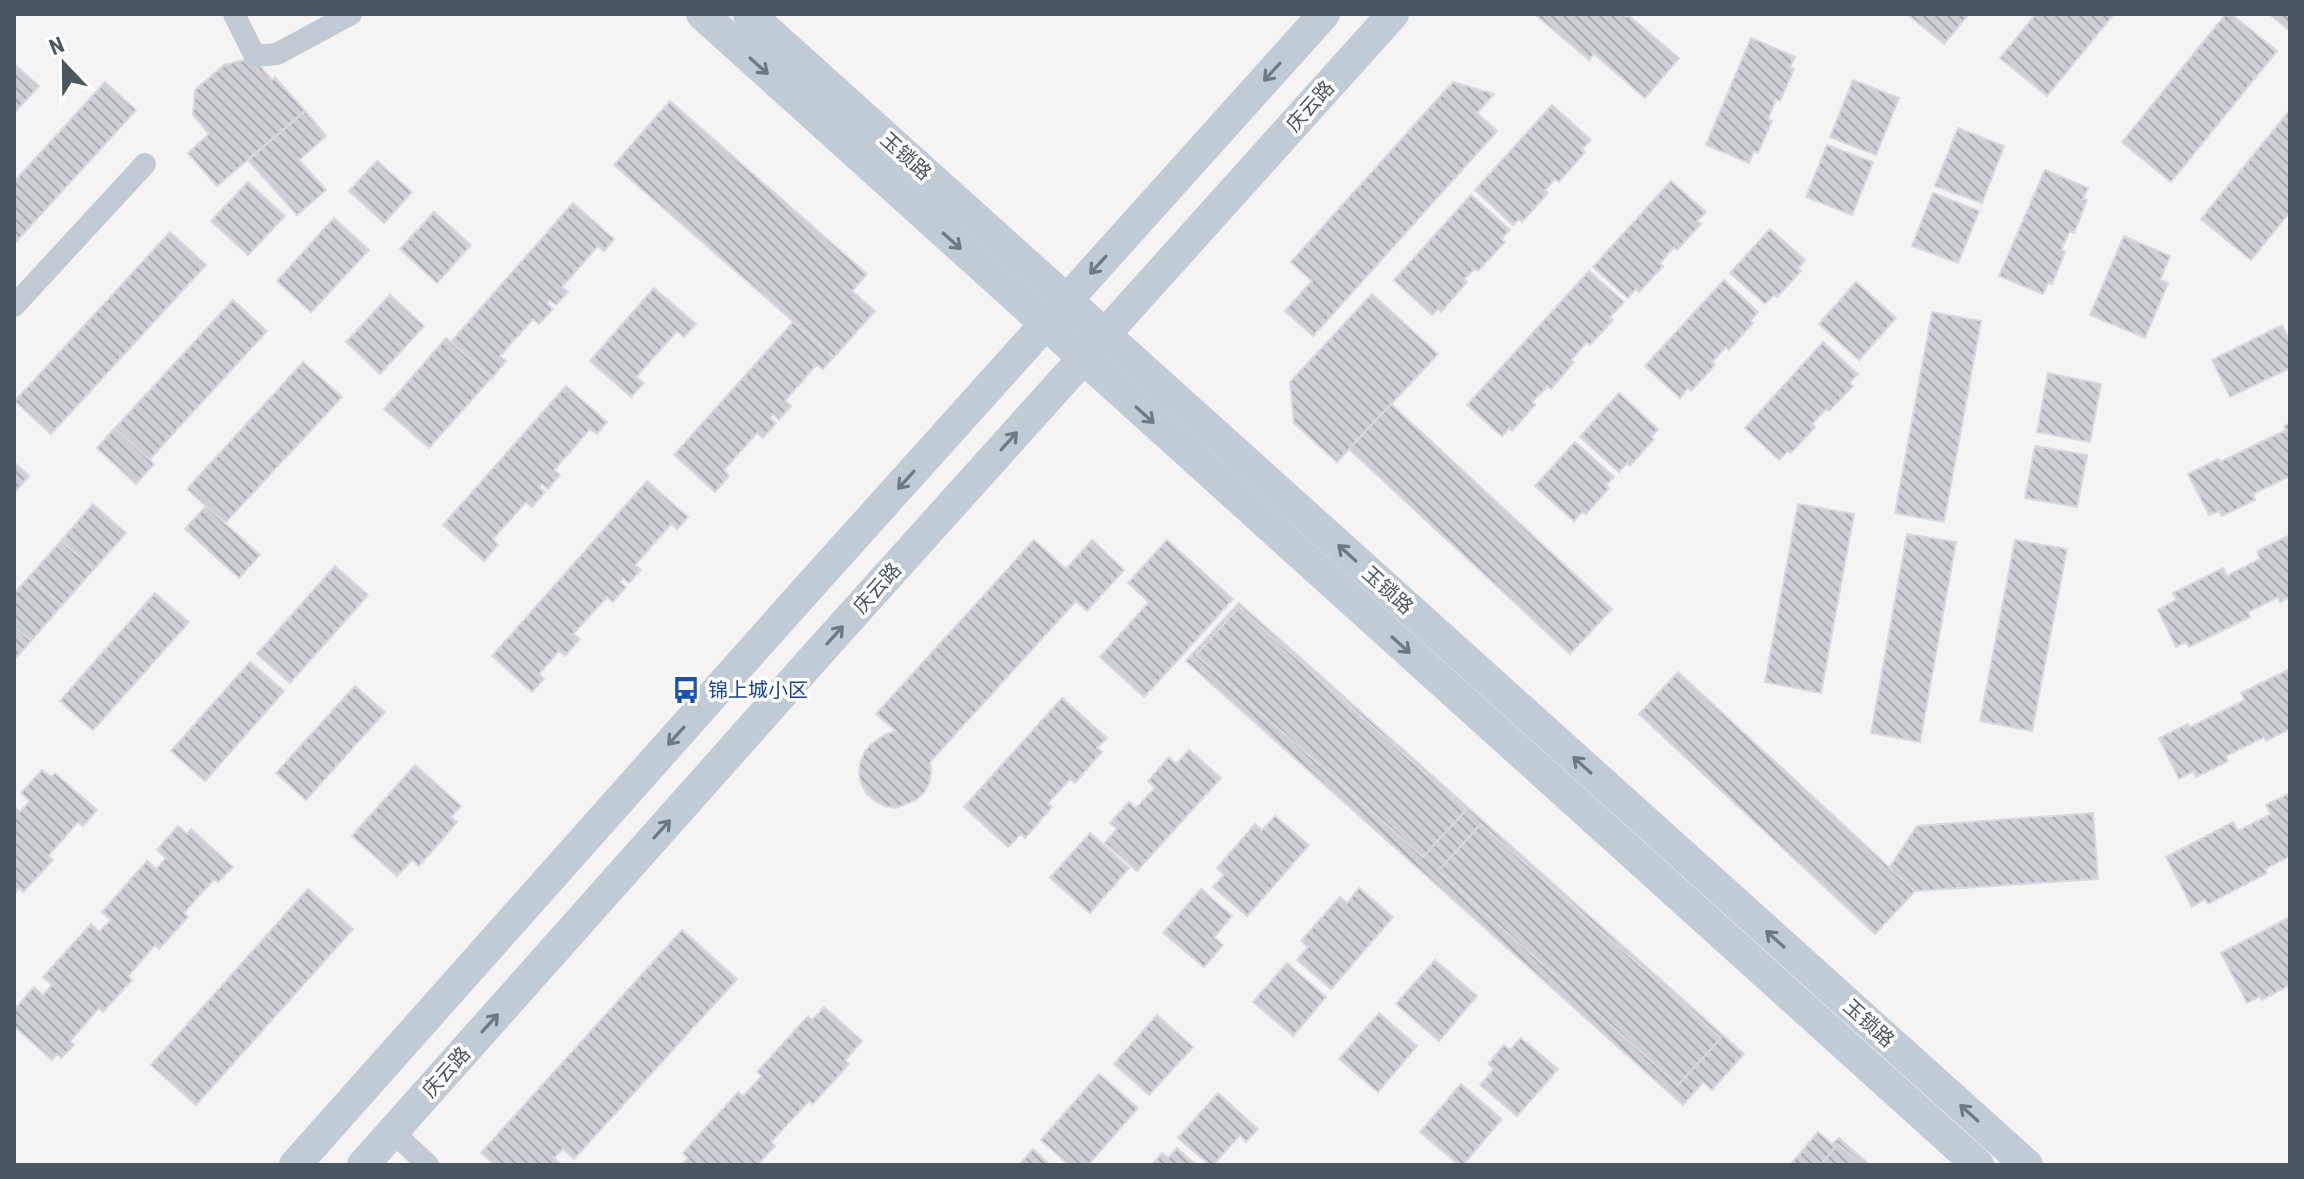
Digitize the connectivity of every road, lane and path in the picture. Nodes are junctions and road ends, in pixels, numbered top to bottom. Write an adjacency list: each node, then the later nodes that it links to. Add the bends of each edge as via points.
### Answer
1 (234, 14): 2 (street, via 255,56 277,54)
2 (351, 14)
3 (702, 14): 10 (street, 玉锁路, one-way to 10)
4 (749, 14): 8 (street, 玉锁路)
5 (1324, 14): 8 (street, one-way to 8)
6 (1393, 14): 11 (street, 庆云路)
7 (145, 164): 9 (street)
8 (1066, 300): 10 (street); 11 (street, 玉锁路)
9 (14, 306)
10 (1045, 325): 12 (street, 玉锁路); 14 (street, one-way to 14)
11 (1105, 335): 12 (street, 庆云路); 18 (street, 玉锁路, one-way to 11)
12 (1083, 359): 13 (street, 庆云路, one-way to 12); 17 (street, 玉锁路, one-way to 17)
13 (393, 1132): 15 (street, 庆云路); 16 (street)
14 (295, 1165)
15 (363, 1165)
16 (428, 1165)
17 (1978, 1165)
18 (2027, 1165)

